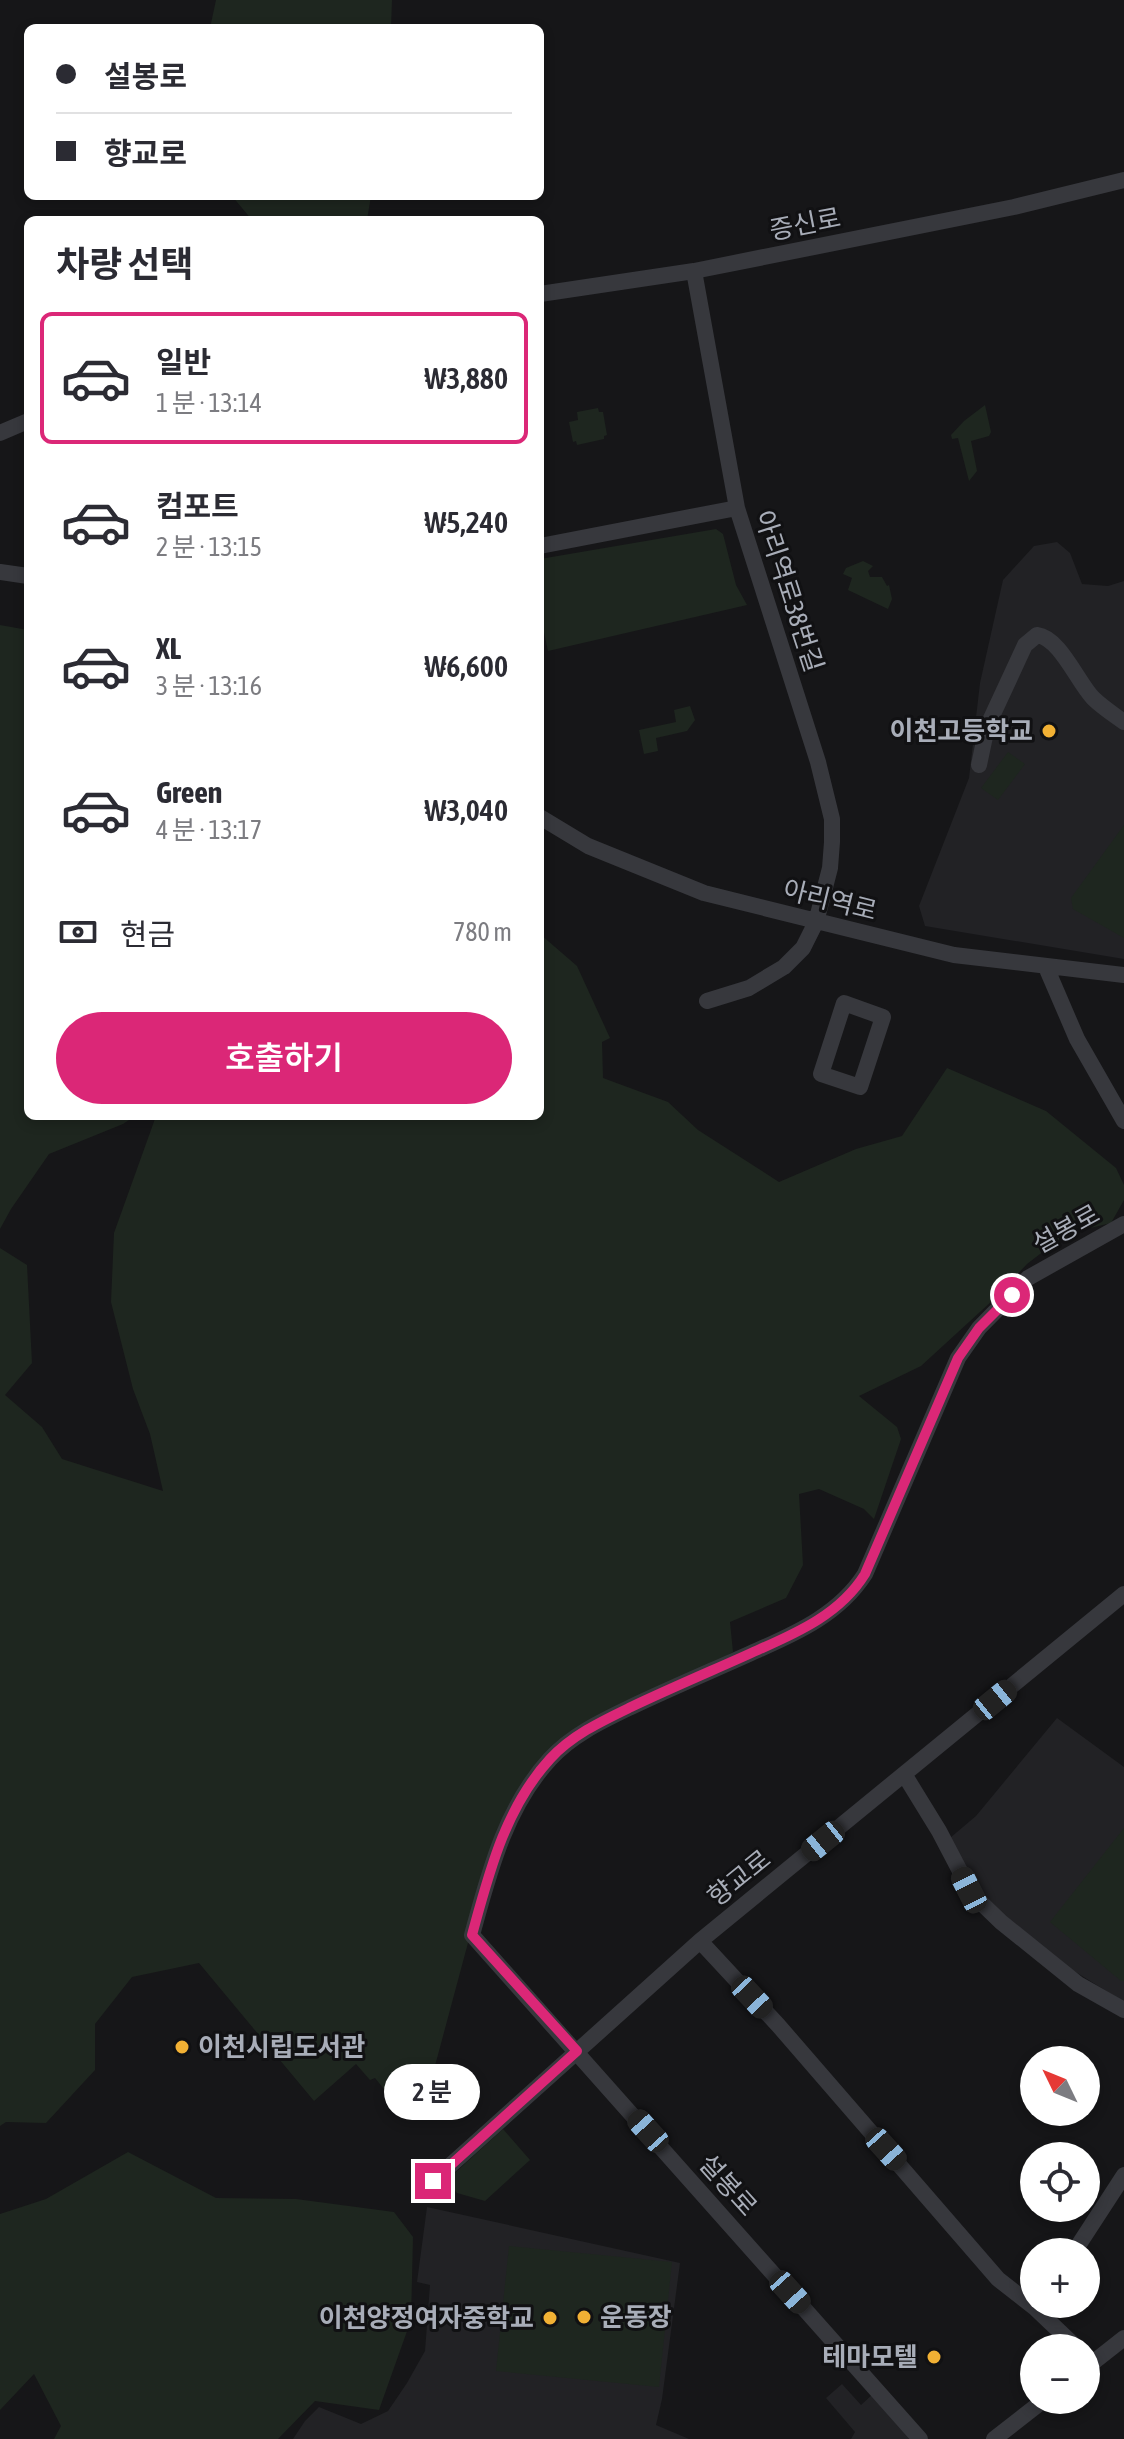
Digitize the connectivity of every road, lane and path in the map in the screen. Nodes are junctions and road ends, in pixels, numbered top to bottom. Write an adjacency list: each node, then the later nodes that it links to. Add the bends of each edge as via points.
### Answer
1 (1124, 180): 3 (street, 증신로)
2 (1124, 190): 3 (street, 증신로, via 1088,197)
3 (1078, 193): 4 (street, 증신로)
4 (694, 271): 5 (street, 증신로); 8 (street, 아리역로38번길)
5 (544, 293)
6 (24, 423): 7 (street)
7 (0, 433)
8 (737, 508): 9 (street); 15 (street, 아리역로38번길, via 828,798 830,868)
9 (544, 545)
10 (0, 572): 11 (street)
11 (24, 575)
12 (1124, 722): 13 (street, via 1092,697 1047,638 1037,635 1025,645 983,736)
13 (979, 765)
14 (544, 819): 15 (street, 아리역로, via 588,846 704,893)
15 (816, 922): 16 (street, 아리역로, via 954,955); 18 (street, 아리역로38번길, via 803,948 784,967 749,988)
16 (1046, 967): 17 (street, 아리역로); 20 (street, via 1077,1039)
17 (1124, 975)
18 (707, 1001)
19 (821, 1074): 19 (street, via 844,1003 883,1017 860,1087)
20 (1124, 1121)
21 (1124, 1224): 26 (street, 설봉로, via 1028,1278 979,1328 958,1358 865,1574 849,1596 805,1630 585,1730 550,1759 514,1810 472,1935)
22 (1124, 1596): 23 (street, 향교로)
23 (904, 1774): 24 (street, 향교로); 25 (street, via 969,1890 1078,1984)
24 (700, 1941): 26 (street, 향교로); 30 (street, via 998,2279)
25 (1124, 2010)
26 (577, 2051): 28 (street, 향교로); 36 (street, 설봉로)
27 (1124, 2175): 29 (street)
28 (433, 2181)
29 (1083, 2238)
30 (1020, 2295)
31 (1048, 2318): 32 (street)
32 (1063, 2334)
33 (1124, 2338): 34 (street)
34 (1100, 2354)
35 (1026, 2414): 37 (street)
36 (920, 2439)
37 (994, 2439)

